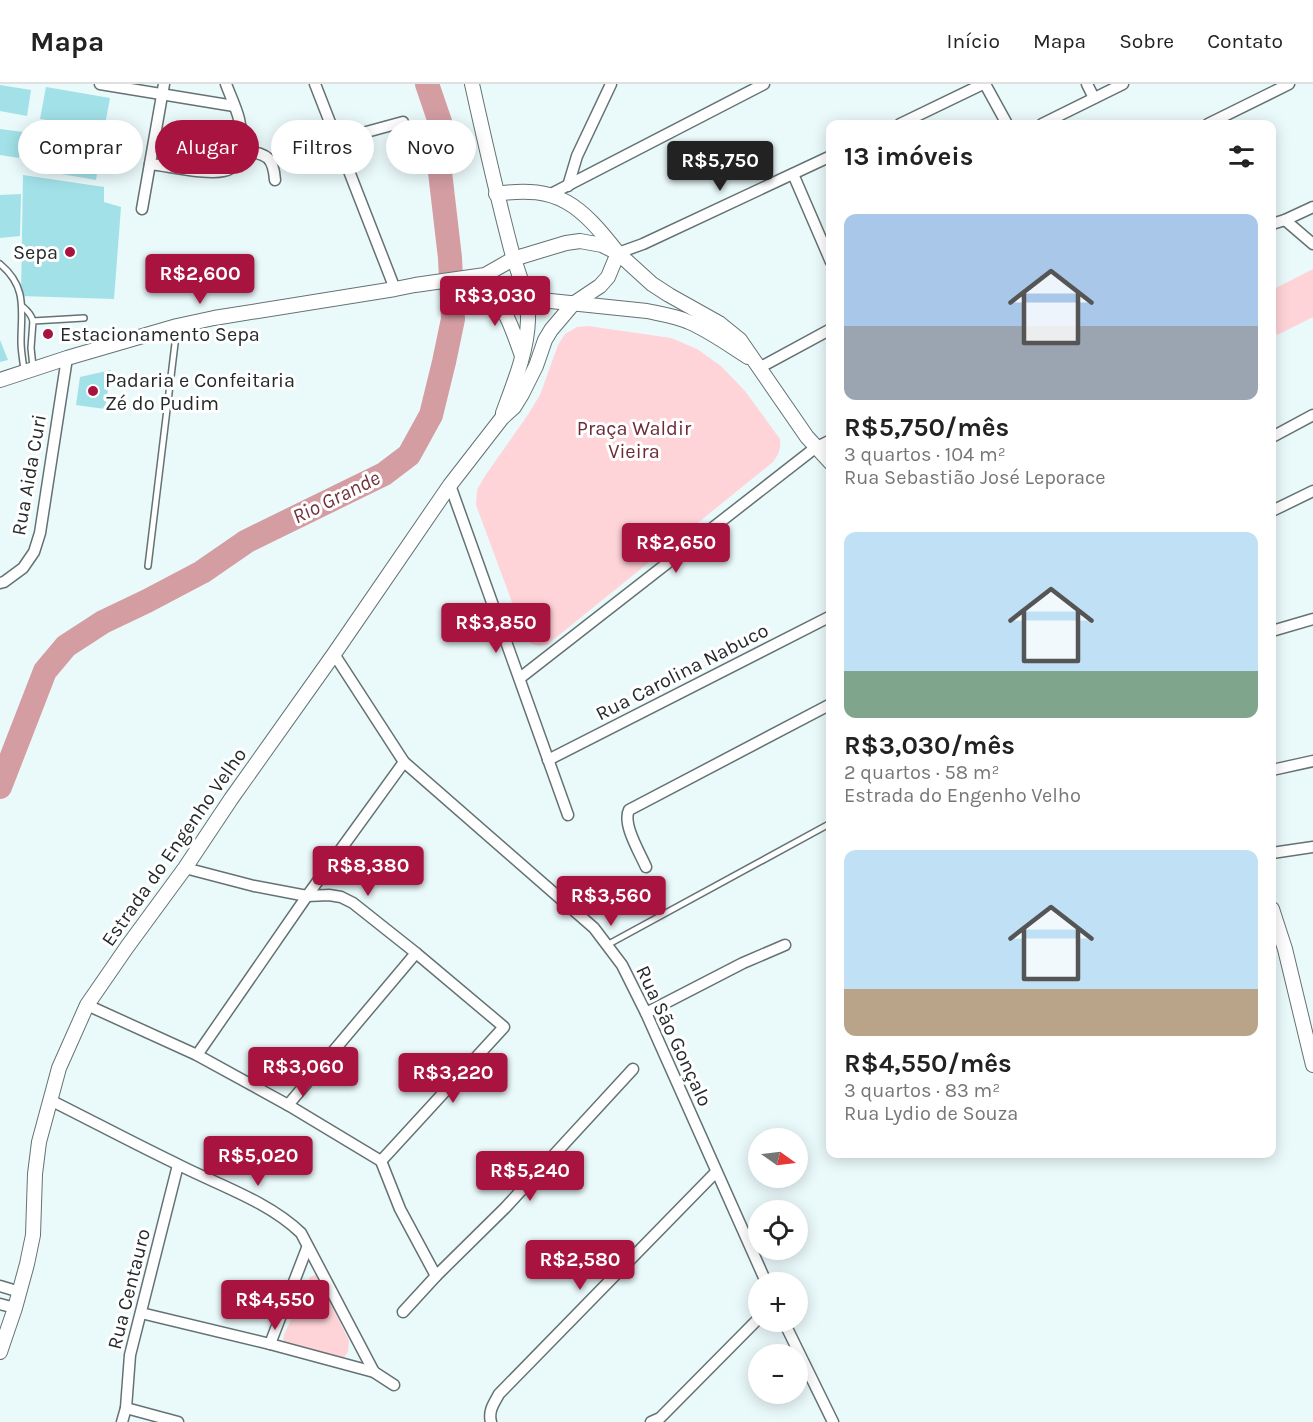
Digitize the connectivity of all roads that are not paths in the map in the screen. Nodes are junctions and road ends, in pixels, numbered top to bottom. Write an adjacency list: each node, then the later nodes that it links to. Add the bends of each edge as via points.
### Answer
1 (100, 84): 11 (street)
2 (226, 84): 13 (street)
3 (315, 84): 15 (street)
4 (472, 84): 28 (street, Estrada do Engenho Velho)
5 (611, 84): 27 (street, via 577,156)
6 (764, 84): 27 (street)
7 (984, 84): 16 (street); 17 (street)
8 (1087, 84): 12 (street)
9 (1123, 84): 12 (street)
10 (1289, 84): 19 (street)
11 (163, 90): 13 (street); 22 (street)
12 (1094, 98): 18 (street)
13 (234, 106): 14 (street)
14 (238, 120)
15 (329, 120)
16 (908, 120)
17 (1004, 120)
18 (1050, 120)
19 (1216, 120)
20 (259, 154): 26 (street, via 272,161)
21 (826, 158): 25 (street)
22 (150, 164): 23 (street); 31 (street)
23 (155, 165)
24 (350, 174): 41 (street)
25 (792, 174): 35 (street); 36 (street)
26 (275, 180)
27 (568, 186): 29 (street)
28 (496, 194): 29 (street, via 521,191); 37 (street, Estrada do Engenho Velho)
29 (550, 195): 36 (street, via 585,215)
30 (1313, 207): 32 (street)
31 (142, 209)
32 (1285, 220): 33 (street); 34 (street)
33 (1276, 223)
34 (1313, 244)
35 (826, 251)
36 (618, 253): 37 (street, via 602,245 580,242); 43 (street, Estrada do Engenho Velho, via 608,277); 51 (street, via 652,284 719,323 740,340)
37 (513, 259): 39 (street, via 485,275); 42 (street, Estrada do Engenho Velho)
38 (0, 264): 44 (lane, via 18,286)
39 (464, 278): 40 (street); 41 (street)
40 (487, 286): 42 (street); 50 (street, via 504,308)
41 (395, 289): 47 (street)
42 (526, 294): 43 (street); 50 (street, Estrada do Engenho Velho, via 528,322)
43 (573, 304): 51 (street, via 647,311 687,321); 55 (street, Estrada do Engenho Velho, via 551,330 522,394)
44 (22, 307): 46 (lane, via 29,311); 52 (lane, via 21,344)
45 (84, 318): 46 (lane)
46 (33, 321): 52 (lane)
47 (177, 326): 49 (street); 63 (lane)
48 (826, 331): 51 (street)
49 (67, 357): 52 (street); 64 (street, Rua Aida Curi, via 40,533 23,568)
50 (522, 357): 55 (street, Estrada do Engenho Velho)
51 (757, 365): 58 (street)
52 (29, 370): 53 (street)
53 (0, 380)
54 (1313, 415): 56 (street)
55 (502, 418): 60 (street, Estrada do Engenho Velho)
56 (1276, 435)
57 (826, 443): 58 (street)
58 (816, 448): 59 (street); 69 (street)
59 (826, 458)
60 (450, 485): 68 (street, Estrada do Engenho Velho); 69 (street)
61 (1313, 491): 62 (street)
62 (1276, 509)
63 (148, 566)
64 (0, 583)
65 (826, 619): 71 (street, Rua Carolina Nabuco)
66 (1313, 619): 67 (street)
67 (1276, 630)
68 (334, 654): 73 (street, Rua São Gonçalo); 80 (street, Estrada do Engenho Velho)
69 (520, 678): 71 (street)
70 (826, 707): 79 (street, via 629,810 627,823)
71 (548, 760): 75 (street)
72 (1313, 761): 74 (street)
73 (404, 762): 81 (street); 83 (street, Rua São Gonçalo, via 594,928)
74 (1276, 769)
75 (568, 815)
76 (826, 826): 83 (lane)
77 (1313, 846): 78 (street)
78 (1276, 852)
79 (646, 867)
80 (185, 868): 81 (street); 86 (street, Estrada do Engenho Velho)
81 (307, 896): 85 (street, via 329,895 353,903); 88 (street)
82 (1276, 921): 89 (street)
83 (607, 945): 87 (street, Rua São Gonçalo, via 622,965)
84 (784, 945): 87 (street)
85 (416, 953): 92 (street); 93 (street, via 504,1027)
86 (87, 1005): 88 (street); 91 (street, Estrada do Engenho Velho, via 59,1068)
87 (646, 1013): 95 (street, Rua São Gonçalo)
88 (197, 1055): 92 (street)
89 (1313, 1065)
90 (633, 1069): 98 (street, via 506,1208)
91 (50, 1100): 94 (street); 100 (street, Estrada do Engenho Velho, via 39,1142 33,1235)
92 (288, 1105): 93 (street)
93 (381, 1161): 98 (street, via 400,1209)
94 (178, 1165): 96 (street, via 267,1207 301,1233); 104 (street, Rua Centauro)
95 (716, 1172): 97 (street, Rua São Gonçalo); 114 (street, via 499,1394 491,1409)
96 (307, 1248): 107 (street); 109 (street)
97 (761, 1272)
98 (436, 1276): 103 (street)
99 (0, 1286): 100 (street)
100 (20, 1292): 102 (street, Estrada do Engenho Velho)
101 (0, 1304): 102 (street)
102 (15, 1308): 108 (street, Estrada do Engenho Velho)
103 (404, 1312)
104 (141, 1313): 107 (street); 111 (street, Rua Centauro, via 130,1355)
105 (748, 1329): 115 (street, via 660,1418)
106 (789, 1332): 116 (street)
107 (270, 1344): 109 (street)
108 (0, 1352)
109 (375, 1372): 110 (street)
110 (394, 1385)
111 (126, 1408): 112 (street, Rua Centauro); 113 (street)
112 (122, 1422)
113 (178, 1422)
114 (491, 1422)
115 (651, 1422)
116 (833, 1422)

